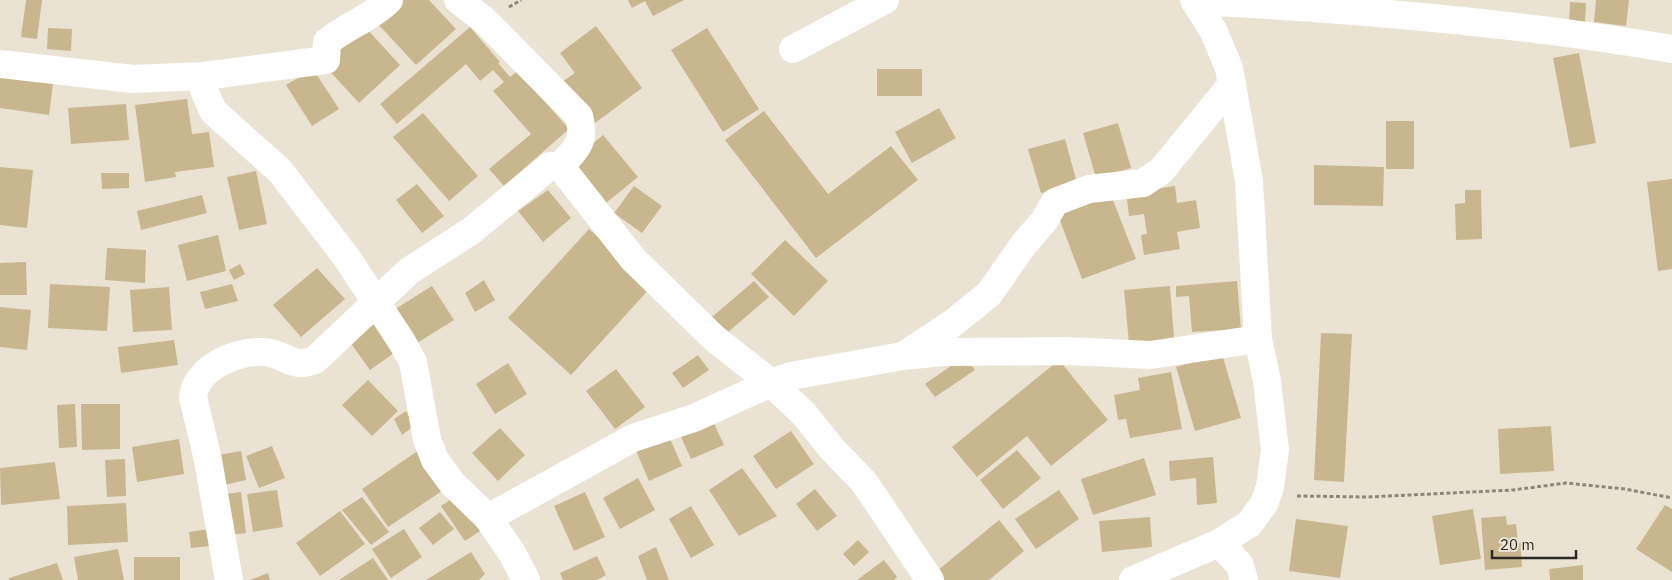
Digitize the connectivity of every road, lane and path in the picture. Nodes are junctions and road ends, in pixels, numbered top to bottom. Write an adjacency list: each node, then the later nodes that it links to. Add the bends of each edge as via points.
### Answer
1 (389, 0): 8 (street, via 377,12 343,29 327,42 326,60)
2 (458, 0): 10 (street, via 484,20 579,116 583,133 579,145)
3 (885, 0): 6 (street)
4 (1195, 0): 5 (street, via 1496,23); 9 (street, via 1230,68)
5 (1672, 49)
6 (793, 50)
7 (0, 64): 8 (street, via 133,79)
8 (204, 76): 11 (street, via 204,90 214,111 280,171 347,258)
9 (1232, 84): 12 (street, via 1249,181); 13 (street, via 1161,171 1143,182 1089,189 1055,202 989,294)
10 (560, 166): 11 (street, via 550,166 471,231 409,271); 14 (street, via 633,259 714,338)
11 (376, 303): 17 (street, via 413,362 427,439 435,460 452,483); 19 (street, via 315,360 296,364 271,353 252,352 234,356 208,370 194,387)
12 (1258, 339): 13 (street, via 1150,355 981,350); 15 (street, via 1267,381 1275,450)
13 (903, 356): 14 (street, via 791,376)
14 (771, 383): 17 (street, via 694,418 633,438); 21 (street, via 804,414 864,482)
15 (1270, 487): 16 (path, via 1300,498 1513,490 1566,483); 18 (street, via 1264,504 1249,524)
16 (1672, 498)
17 (488, 518): 20 (street)
18 (1219, 543): 22 (street); 23 (street, via 1240,565)
19 (229, 580)
20 (526, 580)
21 (930, 580)
22 (1133, 580)
23 (1244, 580)

